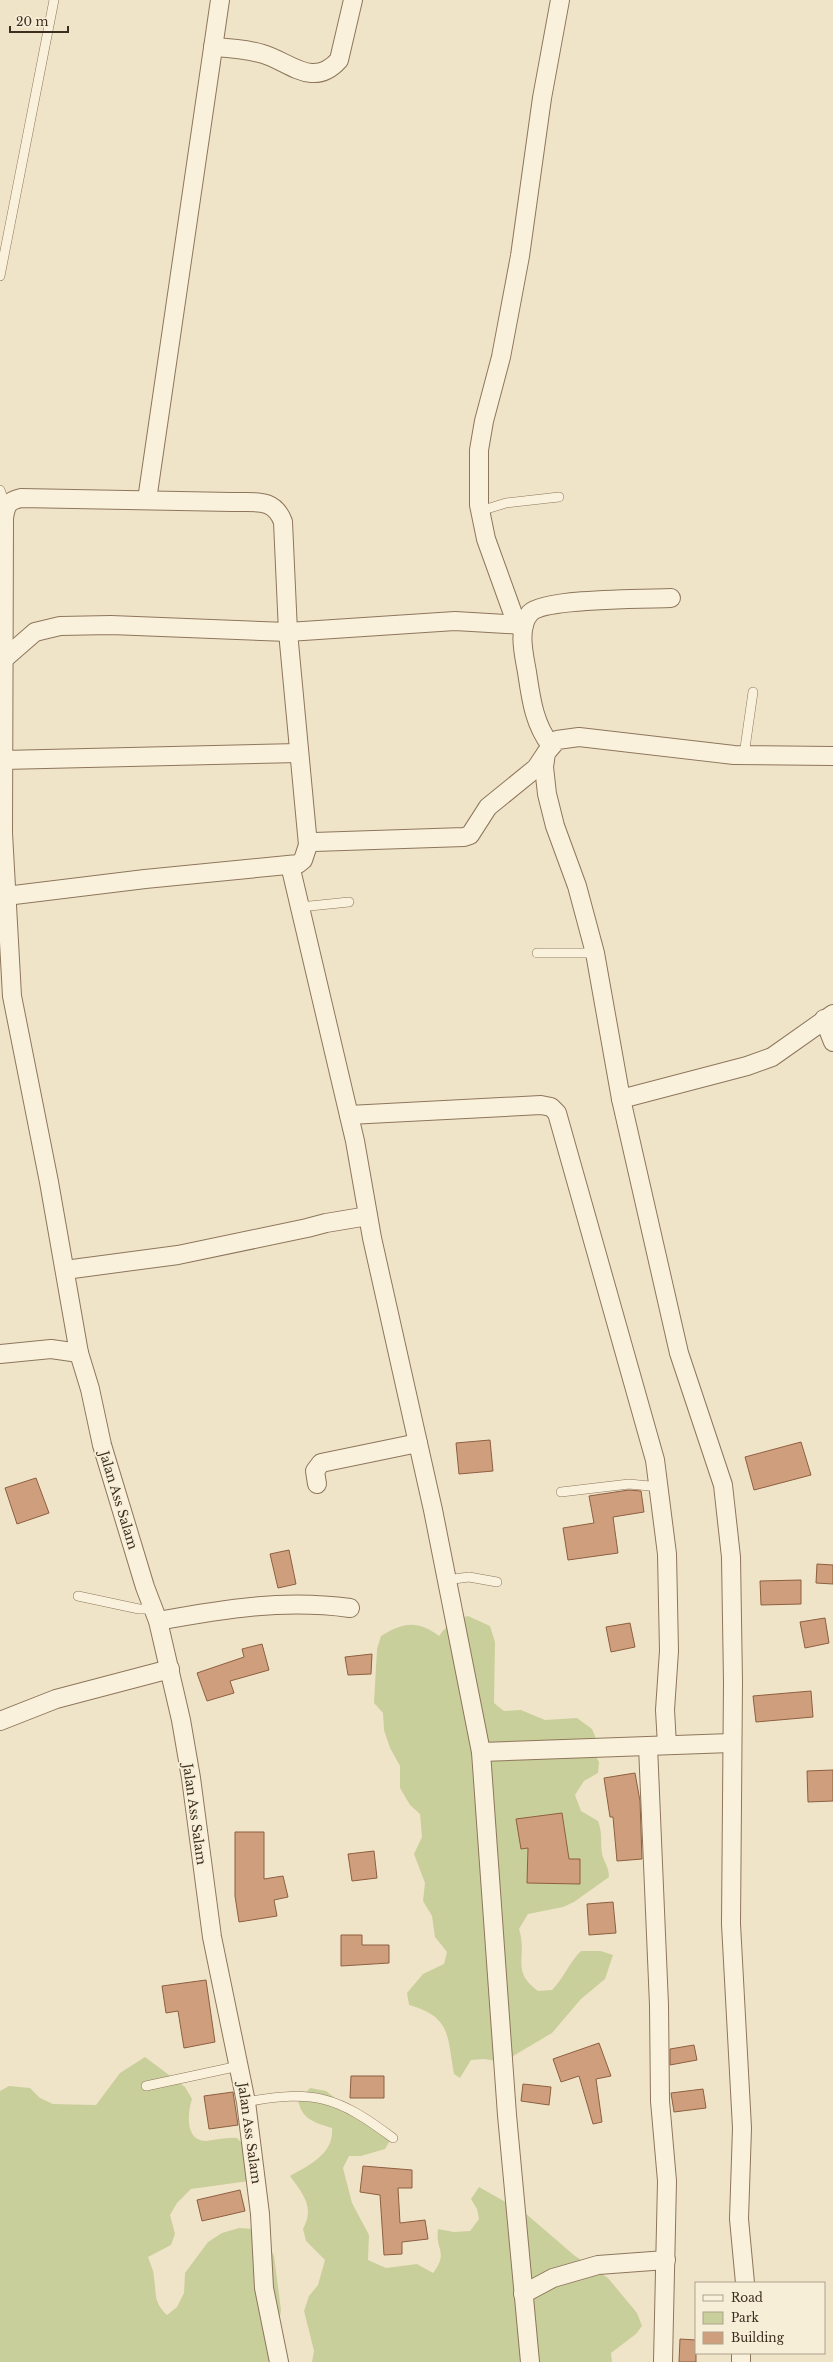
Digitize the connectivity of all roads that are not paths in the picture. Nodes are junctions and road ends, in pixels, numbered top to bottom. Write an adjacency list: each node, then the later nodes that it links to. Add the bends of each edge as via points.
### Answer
1 (54, 0): 6 (lane)
2 (220, 0): 5 (street)
3 (353, 0): 5 (street, via 339,60 333,67 323,71 312,74 263,54)
4 (560, 0): 10 (street, via 542,98 520,256 500,363 479,450)
5 (213, 47): 9 (street)
6 (0, 276)
7 (559, 497): 10 (lane, via 506,503)
8 (3, 498): 9 (street, via 11,501 21,498); 11 (street, Jalan Ass Salam)
9 (147, 500): 14 (street, via 268,503 276,507 283,522)
10 (480, 511): 13 (street, via 496,569)
11 (2, 529): 15 (street, Jalan Ass Salam)
12 (671, 598): 13 (street, via 572,602 543,606 530,614)
13 (520, 625): 14 (street, via 455,621); 17 (street, via 534,712)
14 (288, 632): 15 (street, via 111,625 60,626 35,632); 18 (street)
15 (4, 659): 21 (street, Jalan Ass Salam)
16 (753, 692): 19 (lane)
17 (548, 750): 19 (street, via 557,740 578,738 698,753); 22 (street, via 536,768 488,807 470,835 314,842); 28 (street, via 544,767 555,826 577,886)
18 (299, 753): 21 (street); 22 (street)
19 (744, 755): 20 (street)
20 (833, 756)
21 (3, 760): 24 (street, Jalan Ass Salam)
22 (308, 845): 23 (street, via 303,860)
23 (290, 865): 24 (street); 26 (street)
24 (6, 896): 34 (street, Jalan Ass Salam, via 12,996)
25 (349, 902): 26 (lane)
26 (300, 906): 32 (street)
27 (537, 953): 28 (lane)
28 (595, 953): 31 (street)
29 (829, 1016): 30 (street); 31 (street, via 772,1057)
30 (833, 1042)
31 (621, 1100): 48 (street, via 679,1353 724,1492 731,1557)
32 (349, 1115): 33 (street); 39 (street, via 541,1105 551,1107 557,1113 655,1460)
33 (368, 1216): 34 (street, via 319,1224 178,1255); 37 (street)
34 (65, 1270): 35 (street, Jalan Ass Salam)
35 (79, 1353): 36 (street, via 51,1349); 45 (street, Jalan Ass Salam, via 102,1445)
36 (0, 1354)
37 (418, 1442): 38 (street, via 321,1463 315,1471); 41 (street)
38 (317, 1484)
39 (660, 1487): 40 (lane, via 629,1484); 49 (street, via 667,1554)
40 (561, 1492)
41 (446, 1580): 42 (lane, via 469,1577); 51 (street)
42 (496, 1582)
43 (78, 1596): 45 (lane)
44 (350, 1608): 45 (street, via 316,1604 265,1604)
45 (156, 1615): 46 (street, Jalan Ass Salam)
46 (170, 1669): 47 (street, via 56,1699); 52 (street, Jalan Ass Salam, via 191,1778 212,1936)
47 (0, 1720)
48 (731, 1742): 49 (street); 57 (street, via 731,1924 742,2128 739,2219)
49 (667, 1745): 50 (street)
50 (648, 1746): 51 (street); 56 (street, via 659,2012 660,2101 666,2181)
51 (481, 1752): 58 (street, via 507,2115)
52 (239, 2066): 53 (lane); 54 (street, Jalan Ass Salam)
53 (146, 2086)
54 (246, 2102): 55 (lane, via 288,2097 329,2100 371,2121); 59 (street, Jalan Ass Salam, via 260,2214 264,2288)
55 (393, 2138)
56 (666, 2260): 58 (street, via 598,2265 553,2278); 61 (street)
57 (745, 2282)
58 (523, 2294): 60 (street)
59 (279, 2362)
60 (530, 2362)
61 (663, 2362)

